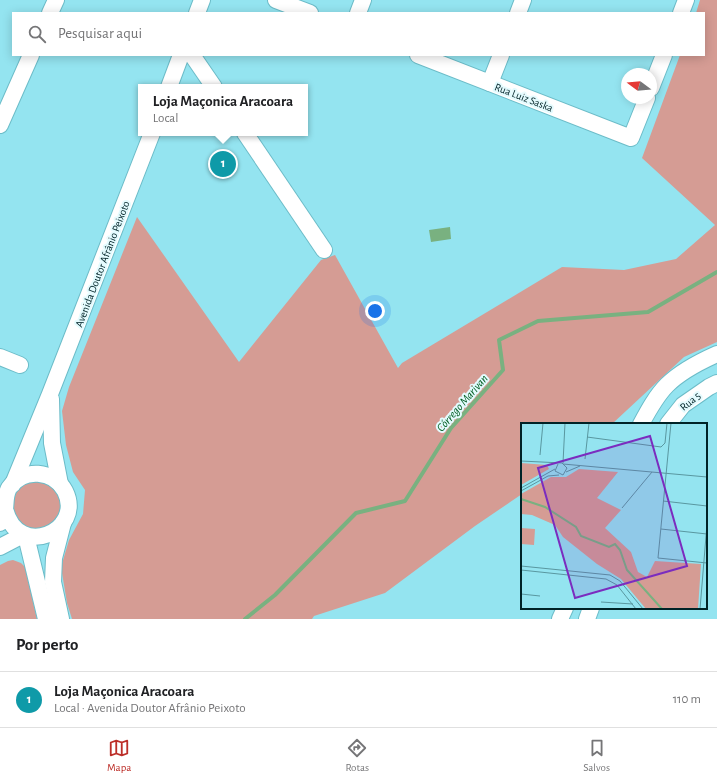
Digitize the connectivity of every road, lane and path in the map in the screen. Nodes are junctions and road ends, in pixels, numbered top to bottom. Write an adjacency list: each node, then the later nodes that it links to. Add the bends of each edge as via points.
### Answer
1 (56, 0): 7 (street)
2 (202, 0): 8 (street)
3 (276, 0): 9 (street)
4 (363, 0): 10 (street)
5 (523, 0): 11 (street)
6 (686, 0): 12 (street)
7 (50, 12)
8 (197, 12)
9 (307, 12)
10 (358, 12)
11 (518, 12)
12 (681, 12)
13 (31, 56): 24 (street)
14 (181, 56): 21 (street)
15 (193, 56): 22 (street)
16 (421, 56): 20 (street, Rua Luiz Saska)
17 (501, 56): 20 (street)
18 (664, 56): 19 (street)
19 (657, 73)
20 (490, 83): 23 (street, Rua Luiz Saska, via 631,138)
21 (170, 84)
22 (212, 84)
23 (645, 104)
24 (0, 125)
25 (151, 136): 32 (street, Avenida Doutor Afrânio Peixoto)
26 (247, 136): 27 (street)
27 (324, 250)
28 (717, 354): 33 (street, via 695,364 667,385)
29 (0, 357): 30 (street)
30 (20, 365)
31 (717, 383): 34 (street, Rua 5, via 683,405)
32 (50, 394): 35 (street, Avenida Doutor Afrânio Peixoto, via 52,443); 36 (street, Avenida Doutor Afrânio Peixoto)
33 (642, 423)
34 (669, 423)
35 (60, 484): 36 (street, via 52,477 31,474 22,477); 37 (street, via 66,493 68,503)
36 (5, 498): 38 (street, via 7,518)
37 (63, 523): 38 (street, via 47,536); 43 (street, via 54,558 53,582)
38 (24, 535): 39 (street); 42 (street)
39 (0, 547)
40 (565, 609): 44 (street)
41 (591, 609): 45 (street)
42 (46, 619)
43 (61, 619)
44 (560, 619)
45 (586, 619)

